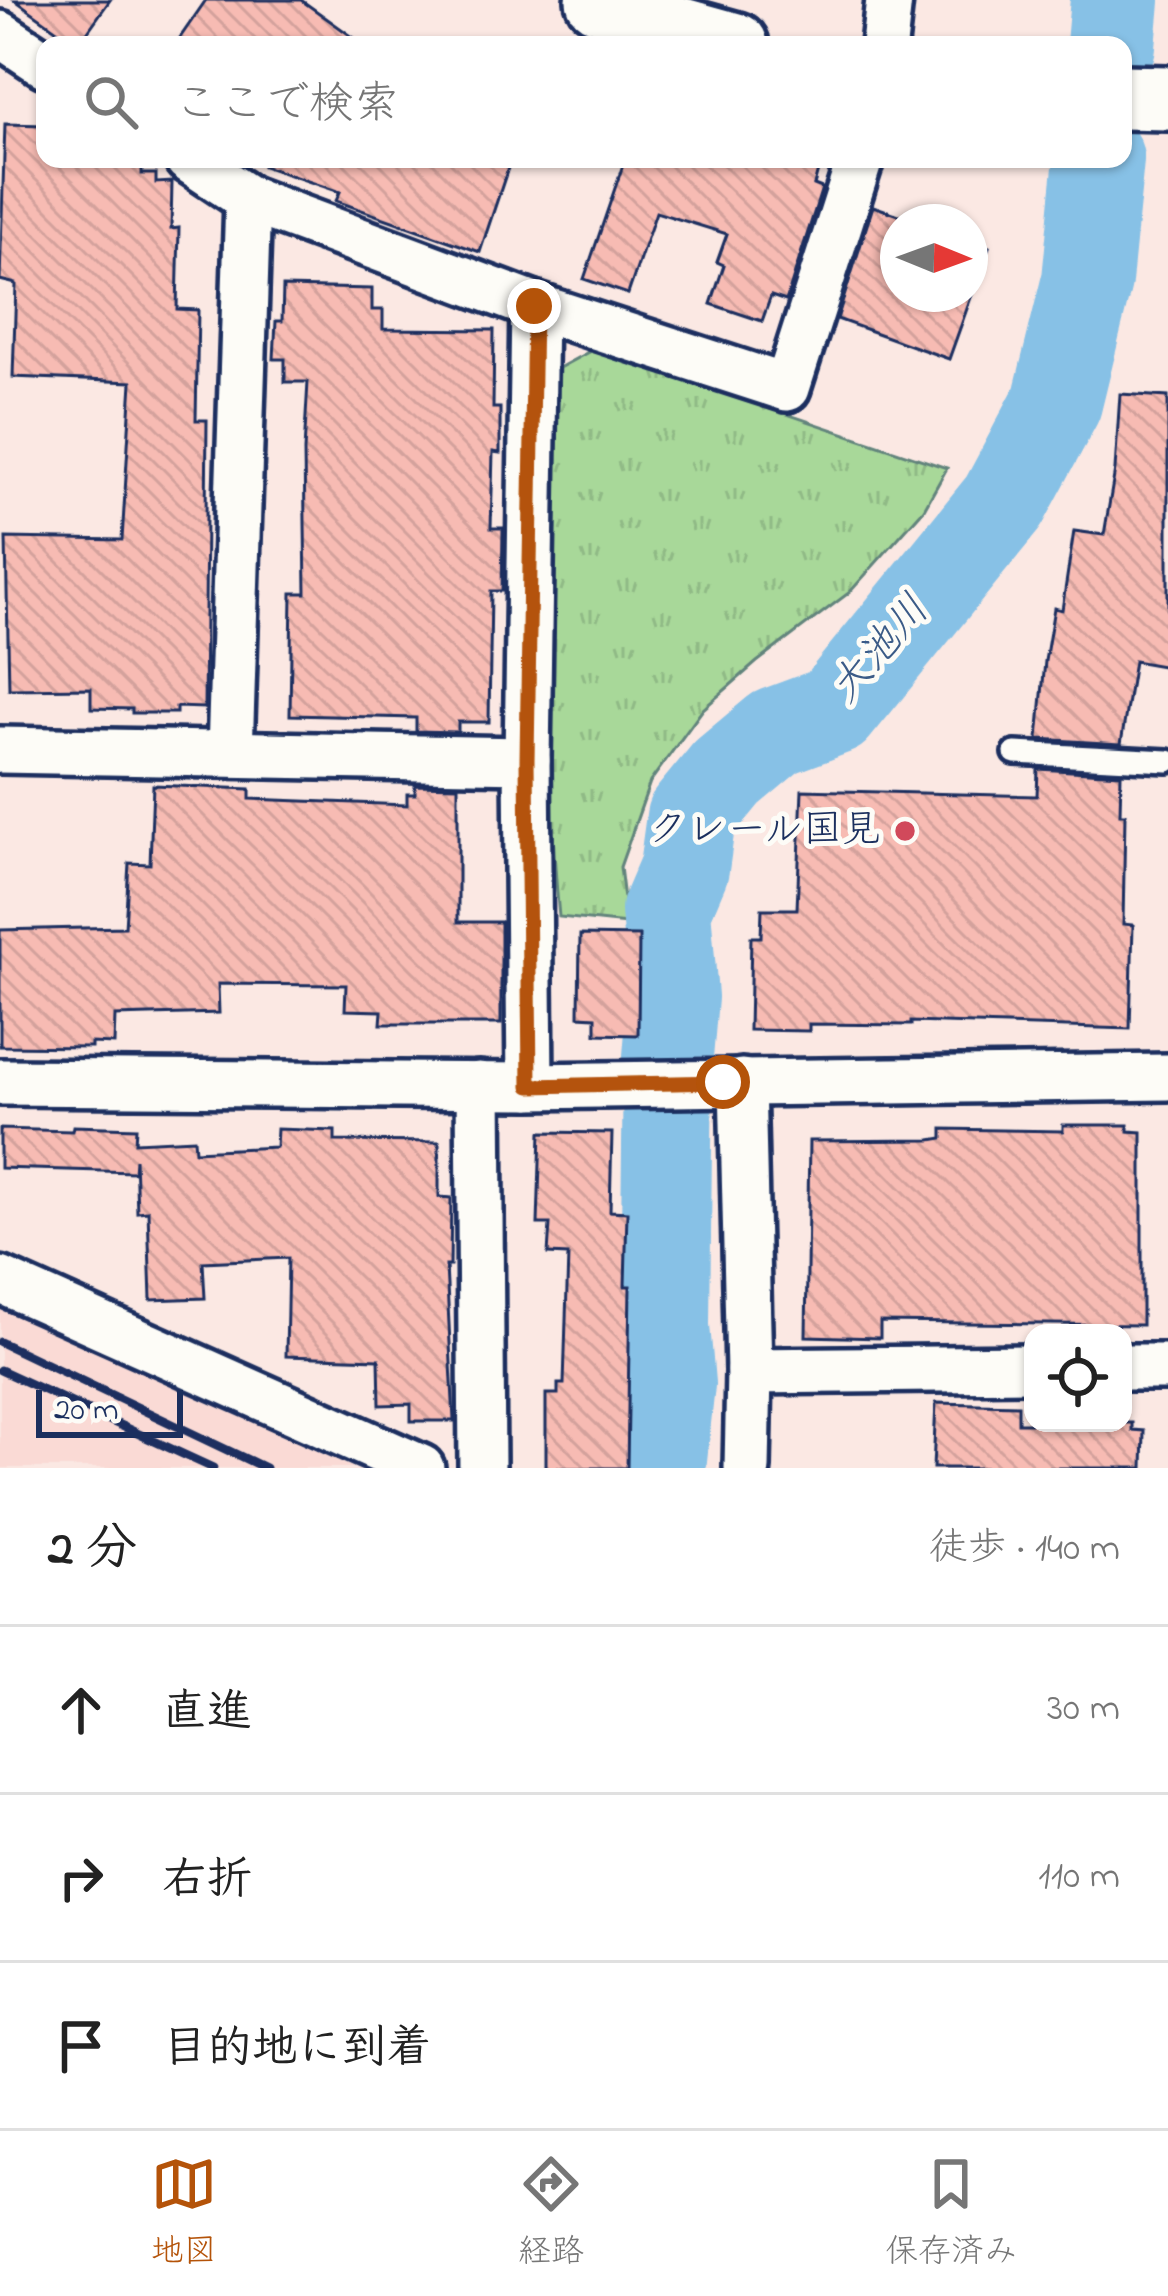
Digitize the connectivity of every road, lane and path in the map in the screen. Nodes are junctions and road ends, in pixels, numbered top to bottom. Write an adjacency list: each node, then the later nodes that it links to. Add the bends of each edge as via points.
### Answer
1 (598, 0): 4 (street)
2 (889, 0): 5 (street)
3 (0, 34): 6 (street)
4 (704, 36)
5 (885, 36)
6 (36, 58)
7 (202, 168): 9 (street)
8 (857, 168): 10 (street, via 787,388)
9 (248, 199): 10 (street); 12 (street)
10 (534, 306): 14 (street)
11 (0, 750): 12 (street)
12 (230, 752): 14 (street)
13 (1015, 753): 15 (lane)
14 (527, 760): 20 (street)
15 (1168, 761)
16 (1168, 1077): 18 (street)
17 (0, 1082): 19 (street)
18 (733, 1082): 20 (street); 25 (street)
19 (479, 1084): 20 (street); 27 (street)
20 (530, 1086)
21 (0, 1280): 26 (street)
22 (1132, 1367): 23 (street)
23 (1168, 1367)
24 (1024, 1368): 25 (street)
25 (749, 1371): 28 (street)
26 (422, 1468)
27 (482, 1468)
28 (747, 1468)

